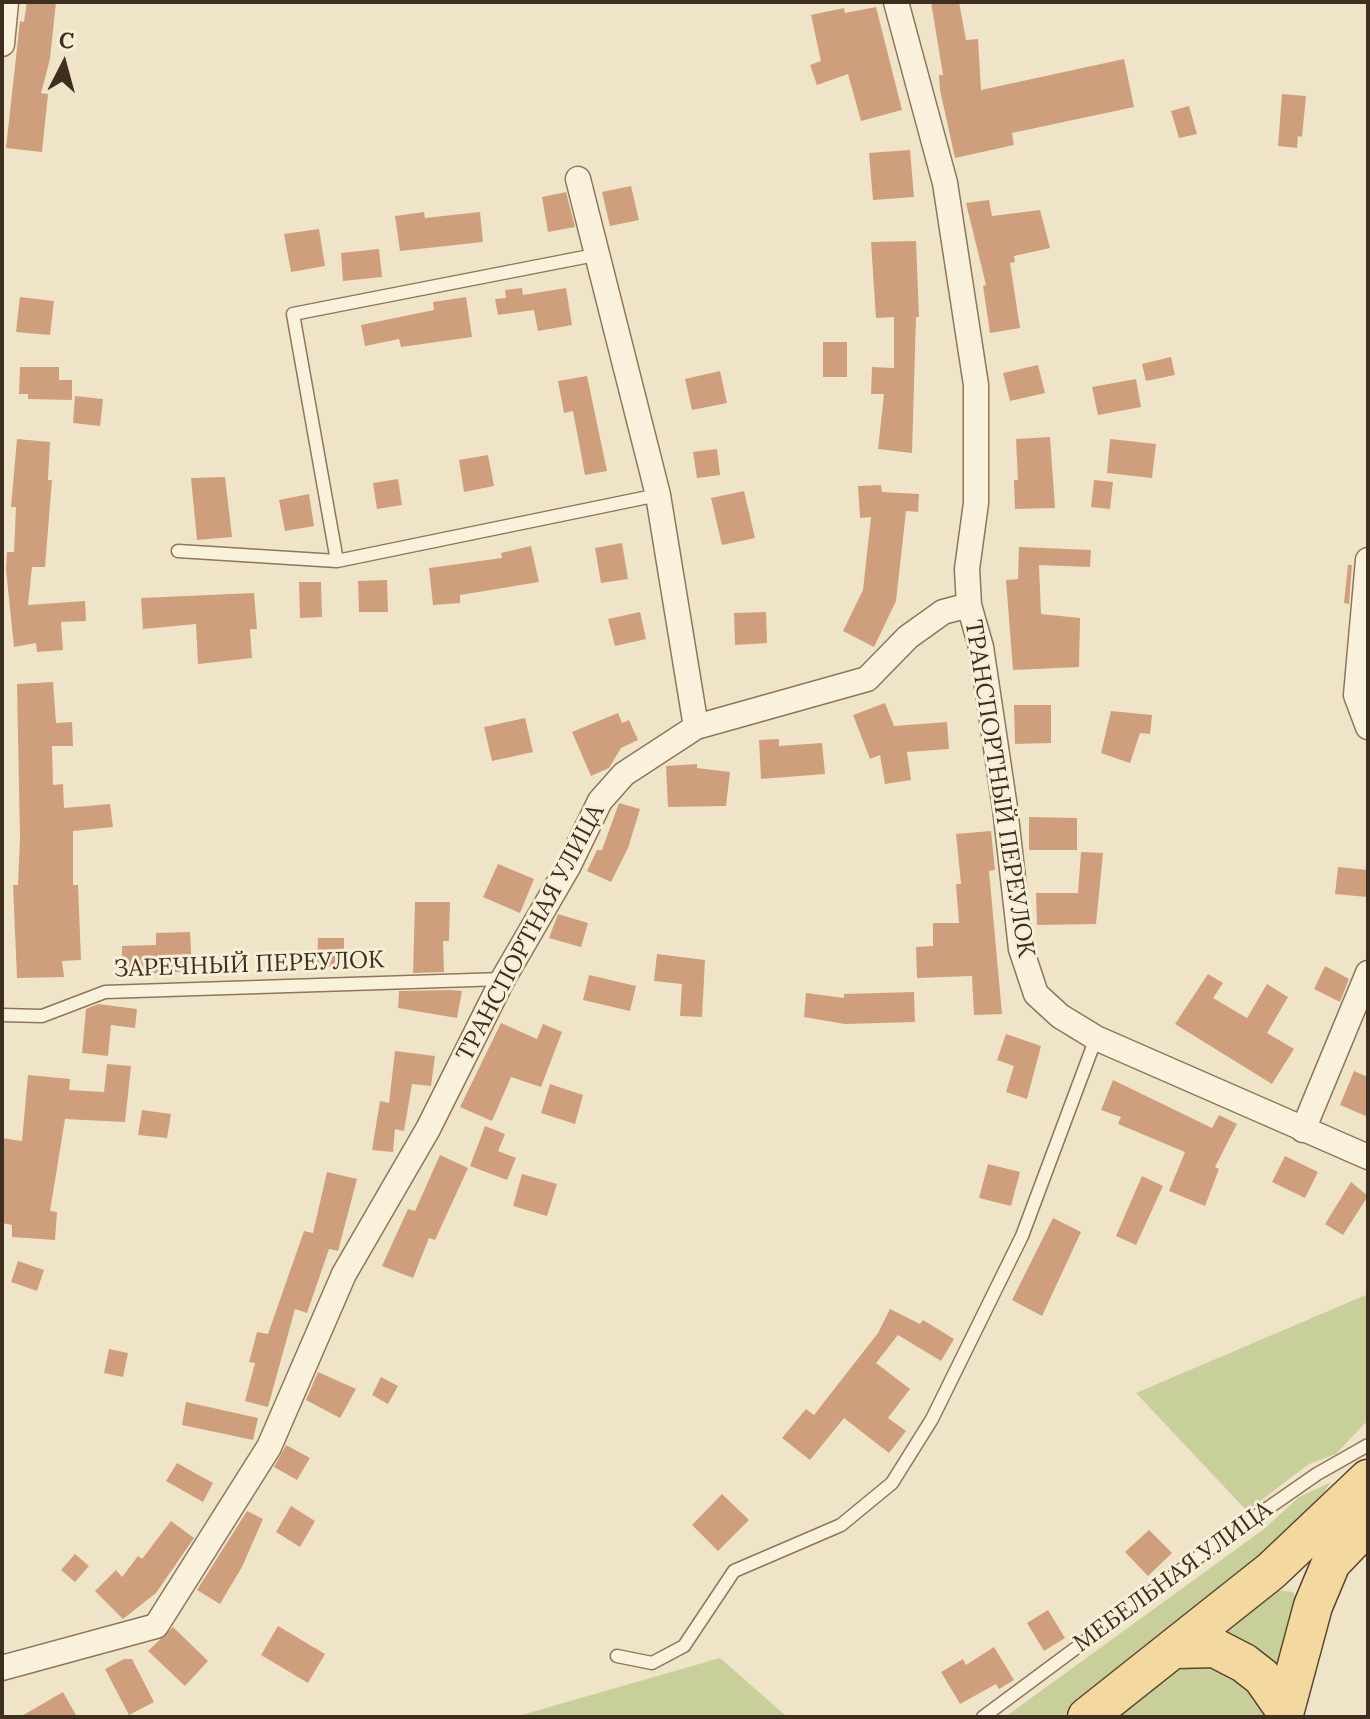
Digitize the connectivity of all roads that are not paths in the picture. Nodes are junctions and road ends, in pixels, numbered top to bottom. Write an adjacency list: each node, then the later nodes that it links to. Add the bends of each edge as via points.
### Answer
1 (6, 2): 3 (street)
2 (896, 2): 10 (street, via 945,183 976,385)
3 (2, 44)
4 (578, 179): 5 (street)
5 (595, 255): 6 (street); 9 (lane, via 293,314)
6 (658, 495): 9 (lane); 11 (street)
7 (178, 551): 9 (lane)
8 (1368, 560): 12 (street, via 1356,695)
9 (337, 561)
10 (969, 605): 11 (street, ТРАНСПОРТНАЯ УЛИЦА, via 943,612 908,637 867,679); 16 (street, ТРАНСПОРТНЫЙ ПЕРЕУЛОК, via 981,647 1021,949 1036,994)
11 (696, 727): 14 (street, ТРАНСПОРТНАЯ УЛИЦА, via 624,774 600,801)
12 (1368, 727)
13 (1368, 973): 17 (street)
14 (503, 979): 15 (lane, ЗАРЕЧНЫЙ ПЕРЕУЛОК, via 105,992 42,1016); 23 (street, ТРАНСПОРТНАЯ УЛИЦА, via 428,1129 344,1274 269,1447 156,1626)
15 (2, 1015)
16 (1096, 1038): 17 (street, ТРАНСПОРТНЫЙ ПЕРЕУЛОК); 22 (lane, via 1022,1236 932,1419 892,1483 841,1525 734,1571 684,1646 652,1663)
17 (1303, 1130): 18 (street, ТРАНСПОРТНЫЙ ПЕРЕУЛОК)
18 (1368, 1157)
19 (1368, 1445): 24 (lane, МЕБЕЛЬНАЯ УЛИЦА, via 1212,1547)
20 (1363, 1498): 21 (main road); 21 (main road, via 1313,1606 1285,1710 1262,1677 1244,1663 1215,1648)
21 (1176, 1649): 25 (main road)
22 (617, 1656)
23 (2, 1668)
24 (983, 1717)
25 (1087, 1717)

